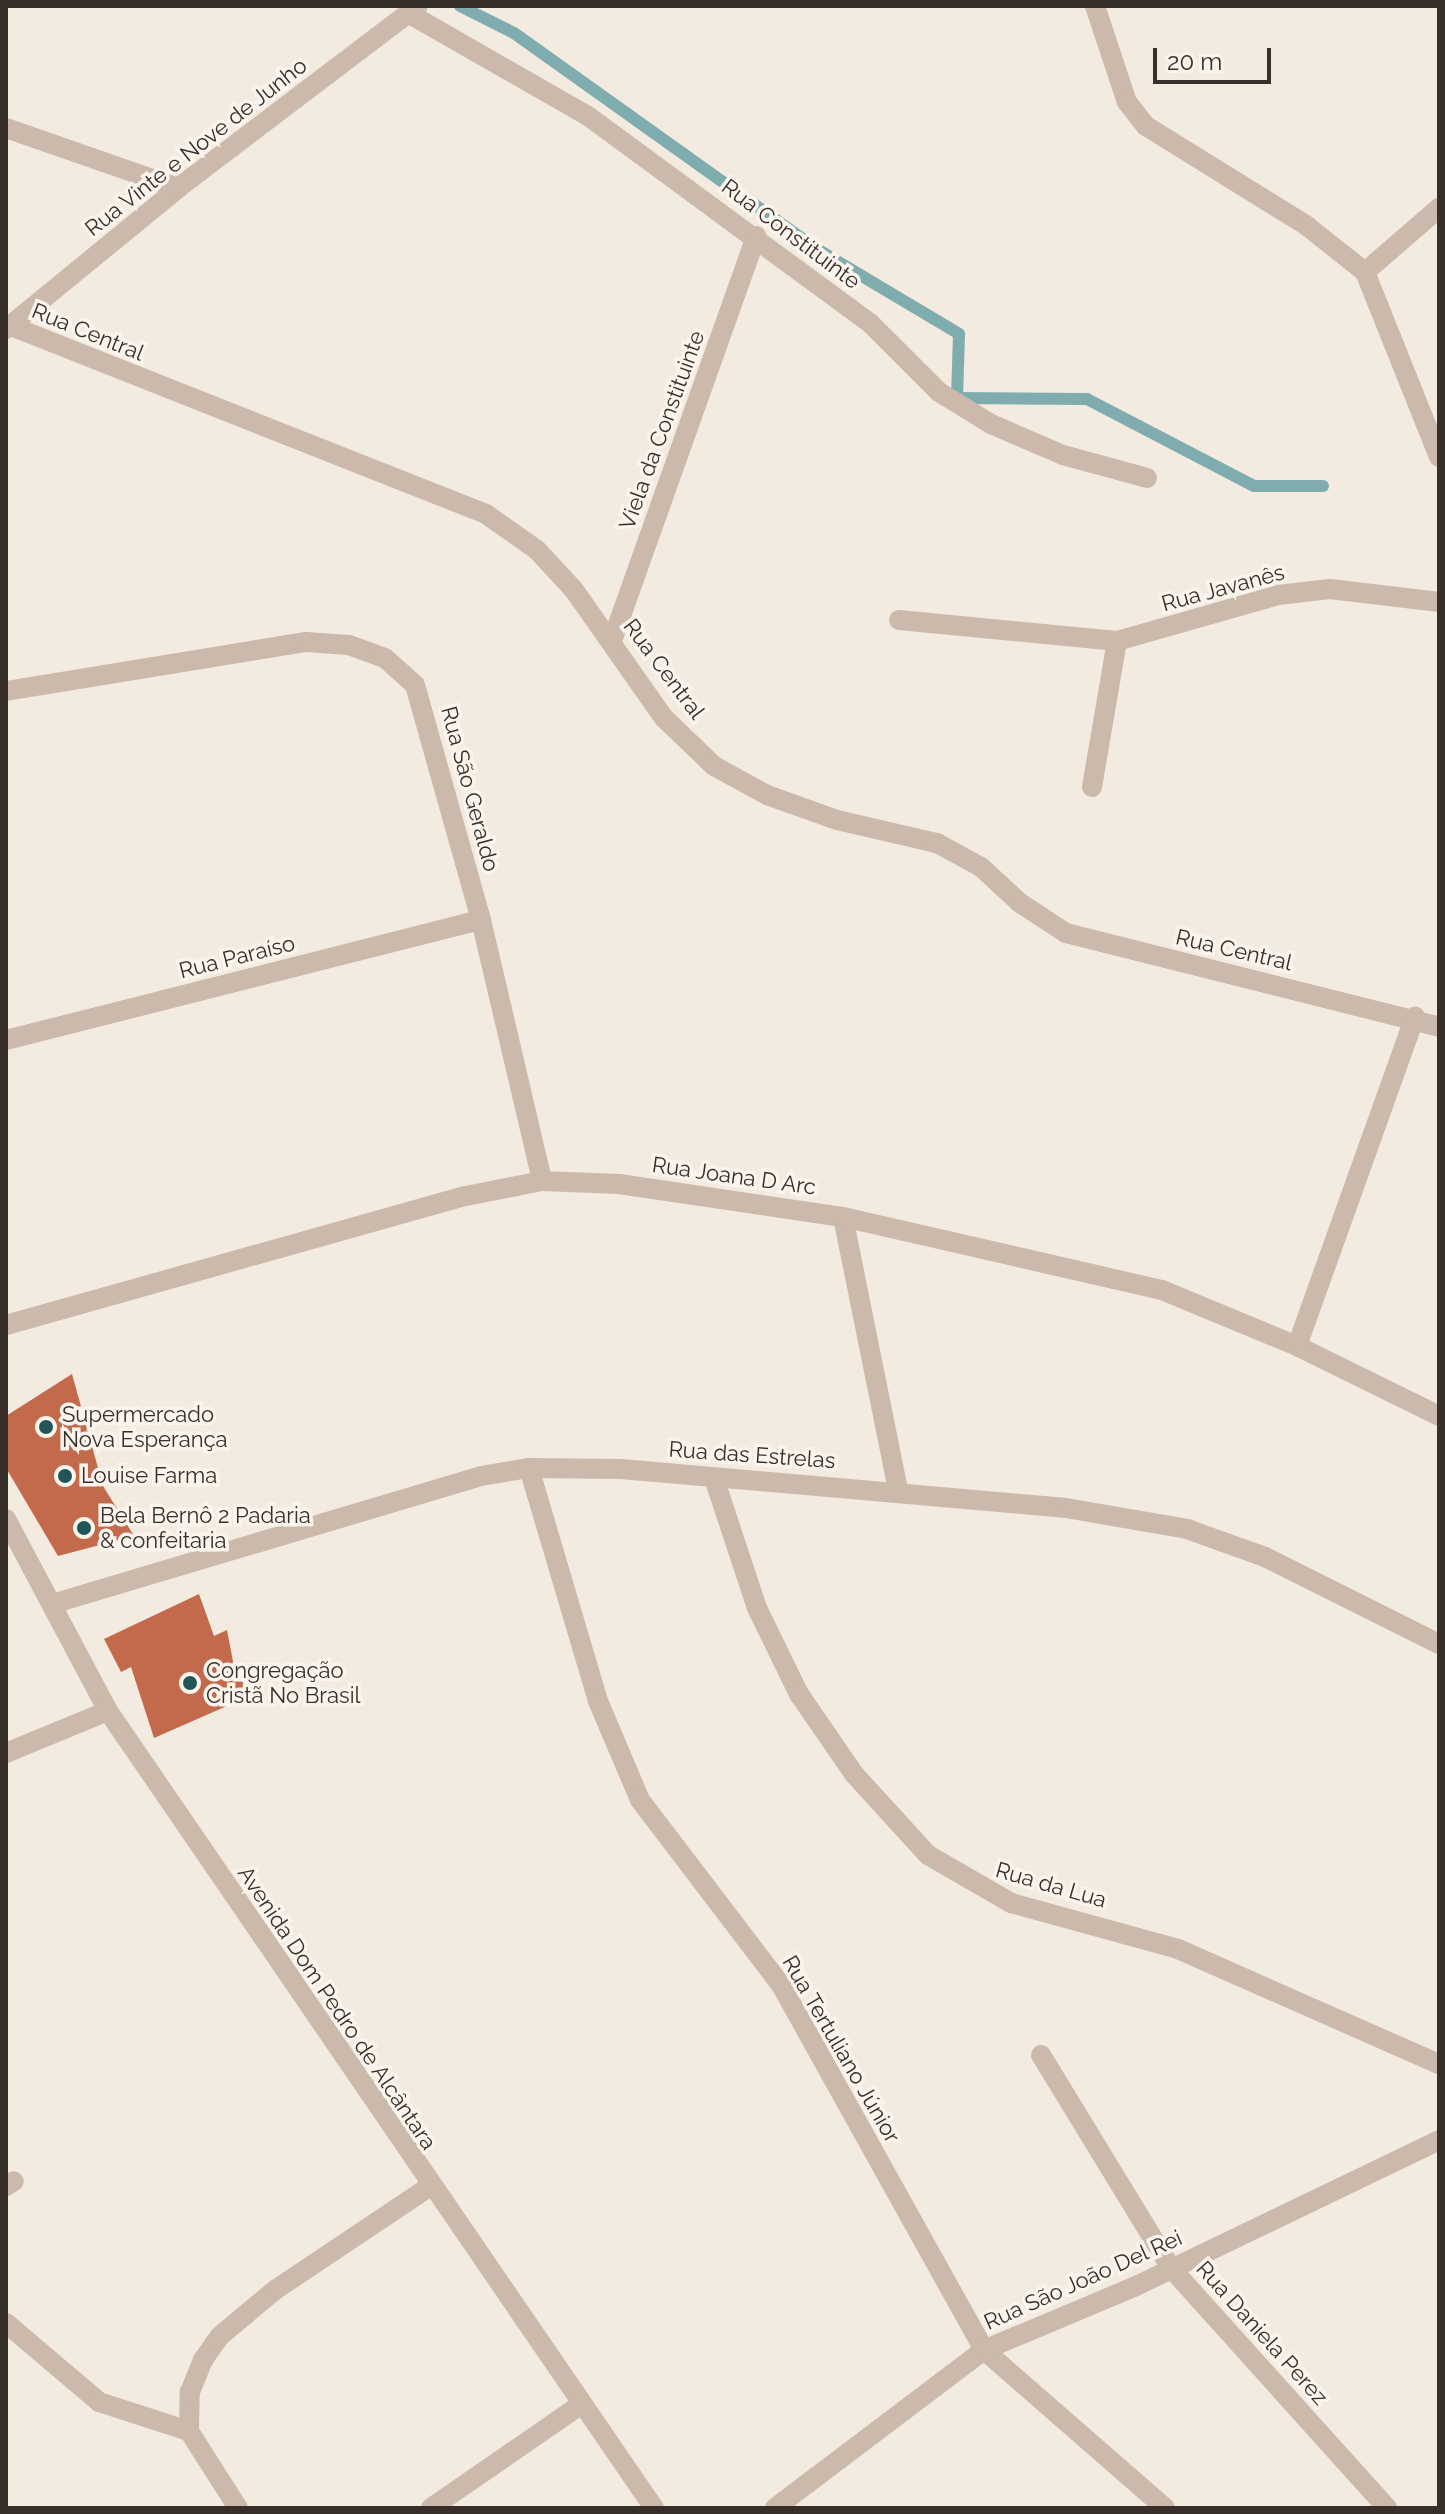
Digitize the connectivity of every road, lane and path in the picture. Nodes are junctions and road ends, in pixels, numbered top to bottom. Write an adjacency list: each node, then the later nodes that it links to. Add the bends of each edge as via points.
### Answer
1 (1095, 6): 7 (street, via 1127,102 1146,126 1307,226)
2 (413, 9): 4 (street, Rua Vinte e Nove de Junho); 6 (street, Rua Constituinte, via 561,98)
3 (6, 128): 4 (street)
4 (178, 188): 8 (street, Rua Vinte e Nove de Junho)
5 (1439, 208): 7 (street)
6 (756, 236): 10 (street, Rua Constituinte, via 871,324 939,392 991,424 1102,469); 13 (street, Viela da Constituinte)
7 (1365, 272): 9 (street)
8 (8, 328): 13 (street, Rua Central, via 486,514 537,550)
9 (1439, 457)
10 (1147, 478)
11 (1439, 602): 14 (street, Rua Javanês, via 1330,589 1278,595)
12 (899, 620): 14 (street, Rua Javanês)
13 (612, 641): 18 (street, Rua Central, via 664,718 714,766 767,795 837,820 937,843 981,867 1020,903 1066,933)
14 (1117, 641): 16 (street)
15 (6, 691): 17 (street, Rua São Geraldo, via 306,642 349,645 385,658 415,685 428,720)
16 (1092, 787)
17 (481, 920): 20 (street, Rua Paraíso); 21 (street, Rua São Geraldo)
18 (1415, 1016): 19 (street, Rua Central); 24 (street)
19 (1439, 1027)
20 (6, 1040)
21 (542, 1181): 22 (street, Rua Joana D Arc, via 689,1192); 23 (street, Rua Joana D Arc, via 466,1196)
22 (843, 1217): 24 (street, Rua Joana D Arc, via 1162,1290); 28 (street)
23 (6, 1325)
24 (1297, 1346): 25 (street, Rua Joana D Arc)
25 (1439, 1416)
26 (529, 1468): 27 (street, Rua das Estrelas); 30 (street, Rua das Estrelas, via 418,1493); 40 (street, Rua Tertuliano Júnior, via 598,1701 640,1800 781,1985)
27 (714, 1478): 28 (street, Rua das Estrelas); 35 (street, Rua da Lua, via 757,1608 799,1694 854,1774 928,1855 1011,1903 1178,1949)
28 (898, 1491): 31 (street, Rua das Estrelas, via 1066,1508 1187,1529 1265,1557)
29 (6, 1519): 30 (street, Avenida Dom Pedro de Alcântara)
30 (52, 1604): 32 (street, Avenida Dom Pedro de Alcântara)
31 (1439, 1644)
32 (108, 1711): 33 (street); 37 (street, Avenida Dom Pedro de Alcântara)
33 (6, 1753)
34 (1041, 2055): 38 (street, Rua Daniela Perez)
35 (1439, 2064)
36 (1439, 2140): 38 (street, Rua São João Del Rei)
37 (429, 2187): 41 (street, Avenida Dom Pedro de Alcântara); 42 (street, via 376,2218 220,2336 190,2392)
38 (1171, 2268): 40 (street, Rua São João Del Rei); 48 (street, Rua Daniela Perez)
39 (6, 2323): 42 (street, via 99,2402)
40 (984, 2350): 46 (street, Rua São João Del Rei); 47 (street, Rua Tertuliano Júnior)
41 (582, 2404): 44 (street); 45 (street, Avenida Dom Pedro de Alcântara)
42 (189, 2431): 43 (street)
43 (238, 2508)
44 (431, 2508)
45 (654, 2508)
46 (775, 2508)
47 (1165, 2508)
48 (1387, 2508)

